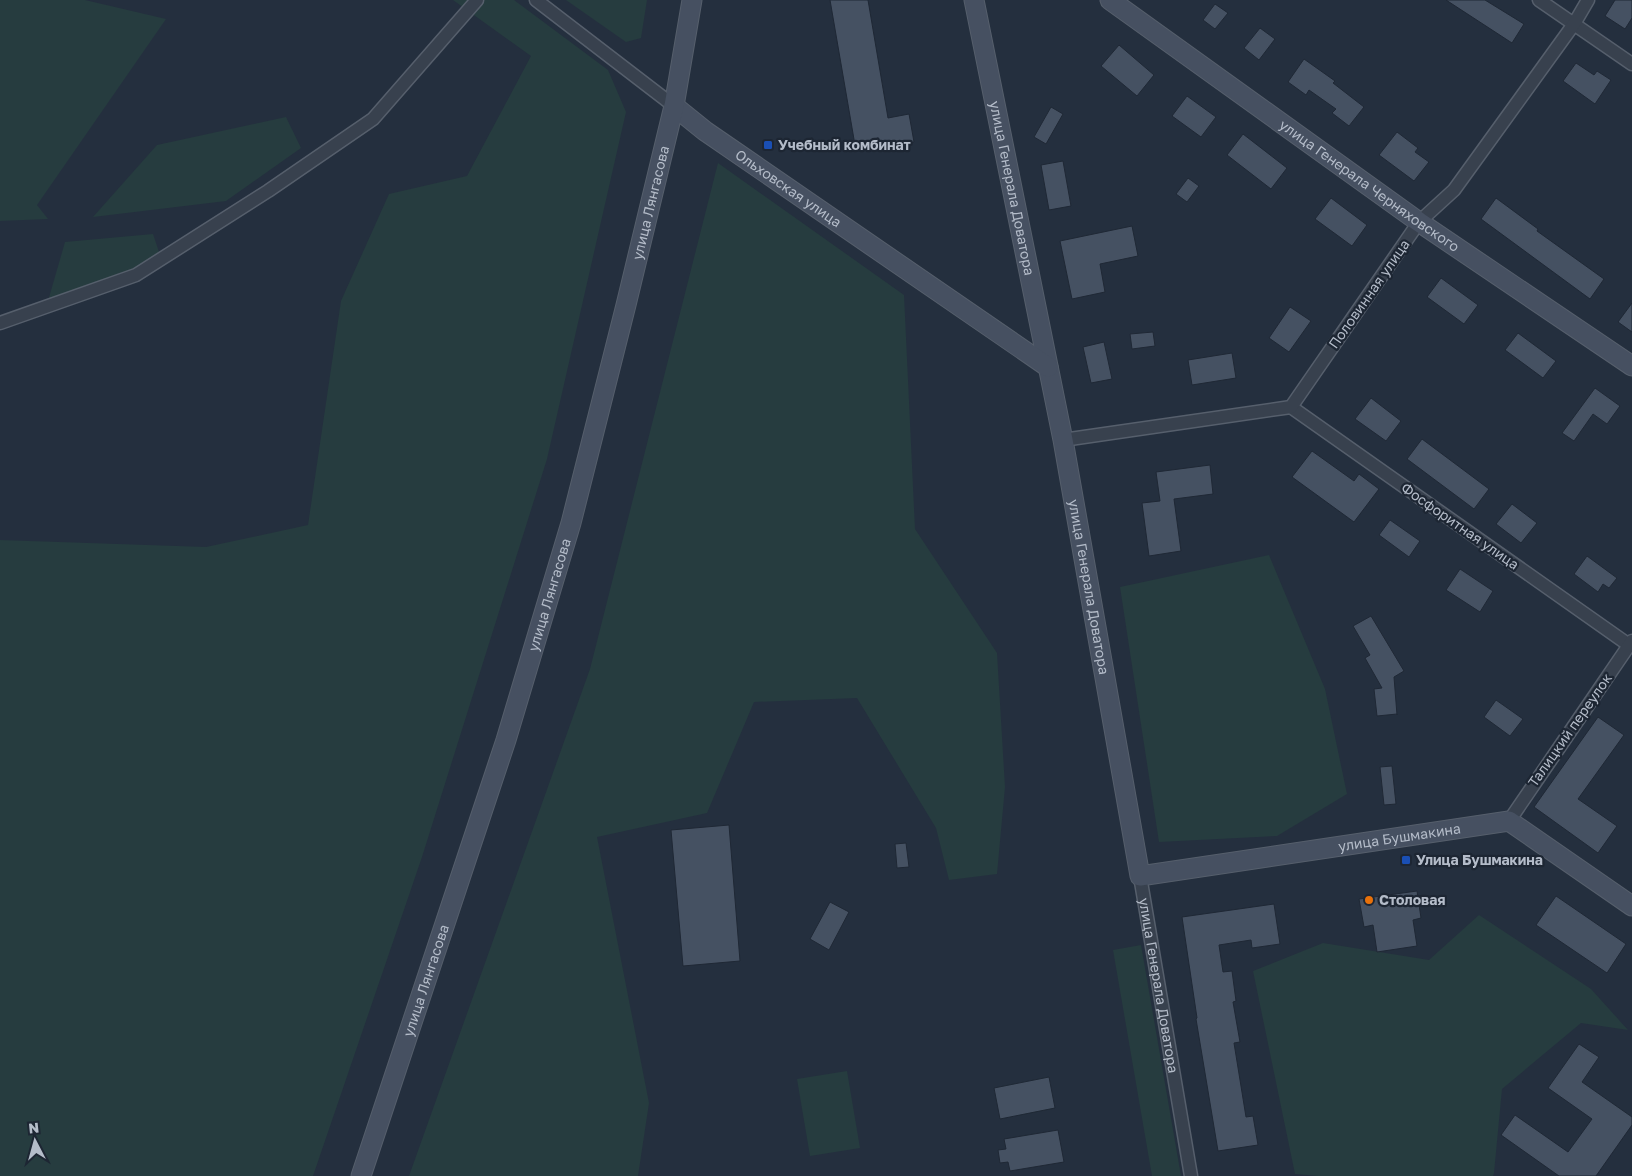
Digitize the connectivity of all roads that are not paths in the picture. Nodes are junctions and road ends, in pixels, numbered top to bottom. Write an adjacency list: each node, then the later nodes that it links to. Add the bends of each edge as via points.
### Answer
1 (477, 0): 12 (street, via 373,119 268,191 136,275)
2 (536, 0): 10 (street, Ольховская улица)
3 (692, 0): 10 (street, улица Лянгасова)
4 (974, 0): 14 (street, улица Генерала Доватора)
5 (1110, 0): 11 (street, улица Генерала Черняховского)
6 (1539, 0): 8 (street)
7 (1588, 0): 8 (street, Половинная улица)
8 (1574, 24): 9 (street); 11 (street, Половинная улица, via 1454,190)
9 (1632, 64)
10 (674, 106): 14 (street, Ольховская улица, via 705,131); 21 (street, улица Лянгасова, via 571,523 506,740)
11 (1419, 222): 13 (street, улица Генерала Черняховского); 15 (street, Половинная улица)
12 (0, 324)
13 (1632, 366)
14 (1048, 367): 16 (street, улица Генерала Доватора)
15 (1292, 407): 16 (street); 17 (street, Фосфоритная улица)
16 (1064, 440): 19 (street, улица Генерала Доватора)
17 (1631, 643): 18 (street, Талицкий переулок)
18 (1509, 821): 19 (street, улица Бушмакина); 20 (street)
19 (1140, 876): 22 (street, улица Генерала Доватора)
20 (1632, 906)
21 (361, 1176)
22 (1191, 1176)

